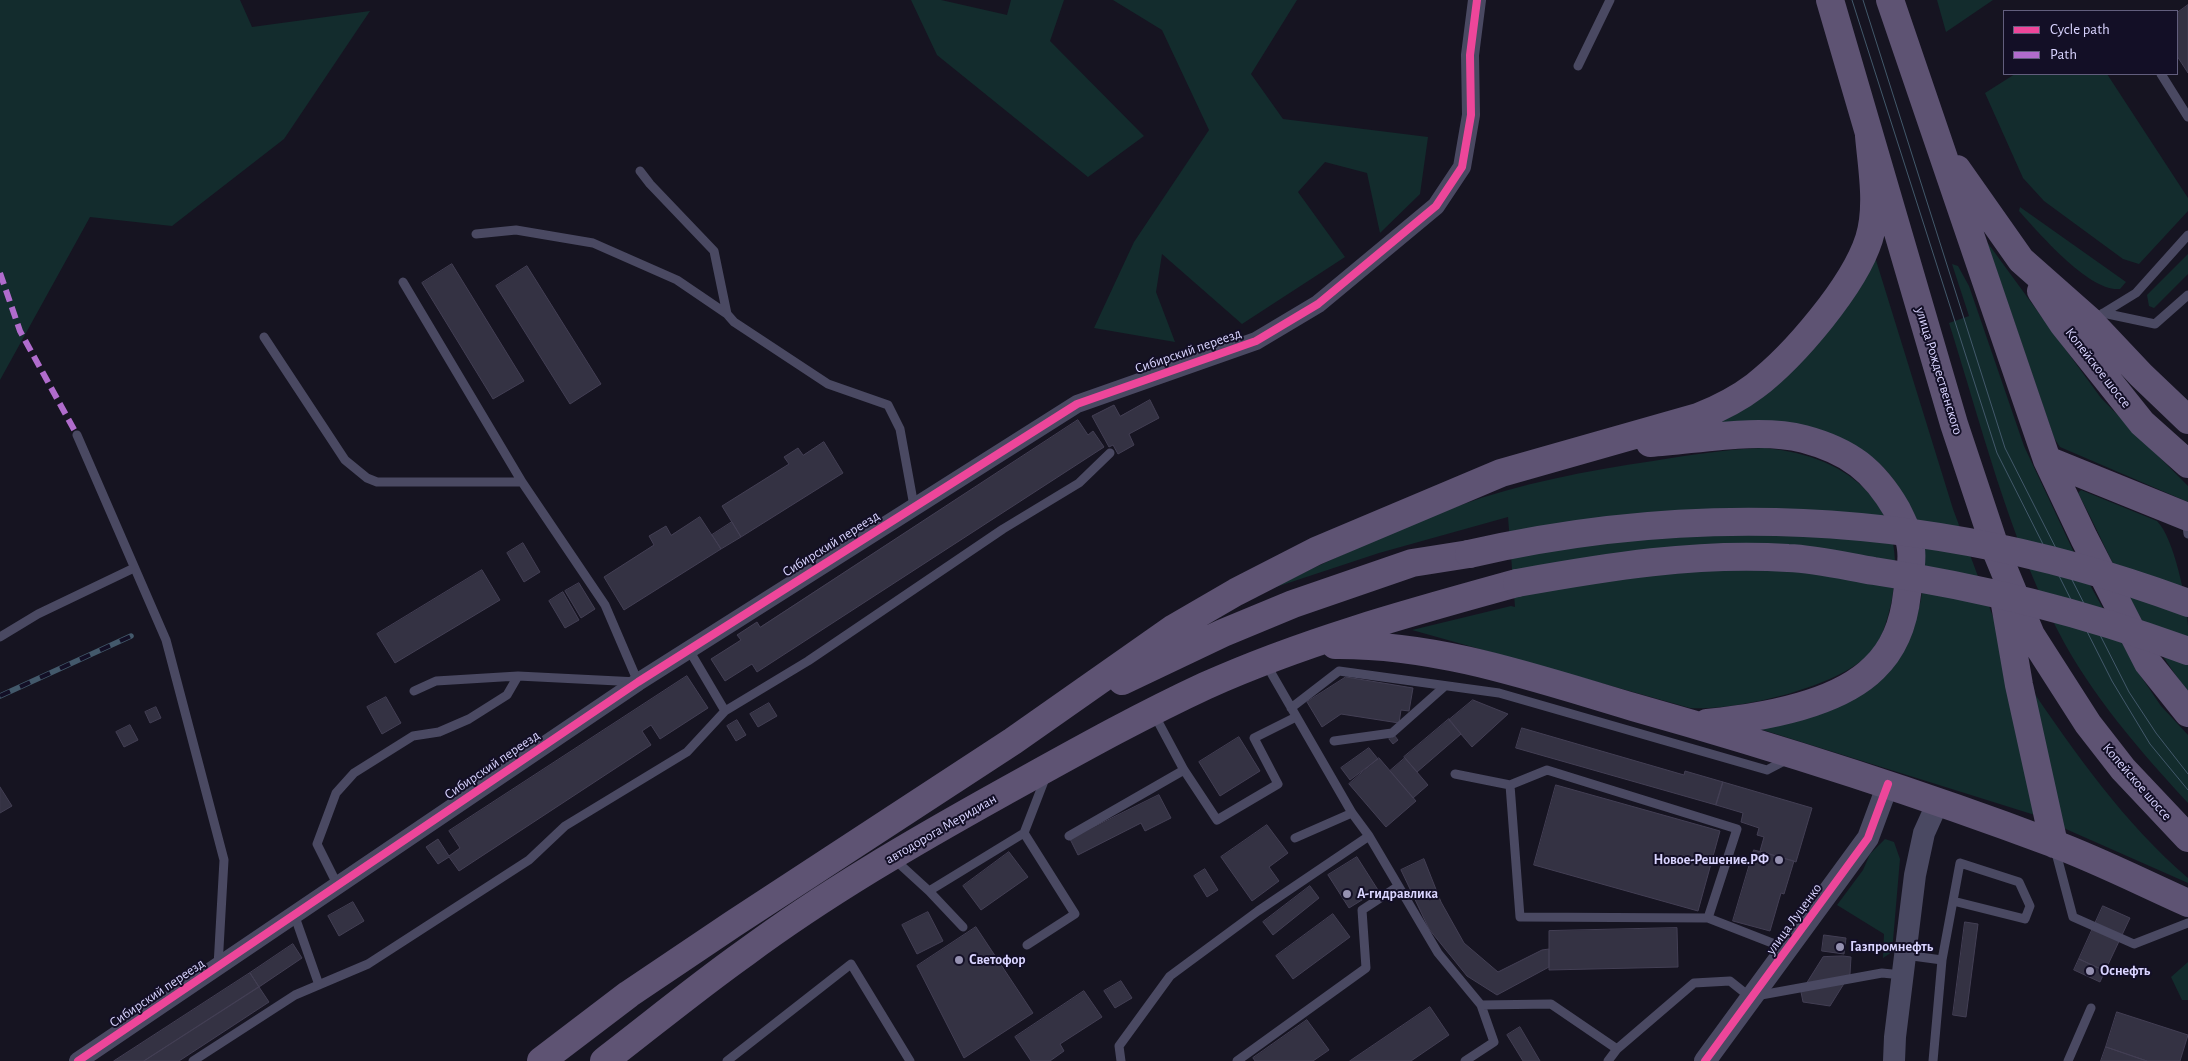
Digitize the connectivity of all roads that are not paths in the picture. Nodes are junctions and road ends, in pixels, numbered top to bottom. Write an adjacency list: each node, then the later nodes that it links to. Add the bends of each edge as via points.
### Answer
1 (1477, 0): 26 (street, Сибирский переезд, via 1470,55 1471,115 1462,167 1436,206 1318,304 1256,341 1077,404)
2 (1610, 0): 5 (lane)
3 (1830, 0): 8 (main road, улица Рождественского)
4 (1890, 0): 9 (main road)
5 (1578, 66)
6 (2162, 75): 7 (lane)
7 (2188, 117)
8 (1870, 136): 21 (main road, via 1875,194 1869,238 1840,292 1805,336 1756,385 1717,409 1675,425); 28 (main road, улица Рождественского, via 1954,424)
9 (1937, 141): 13 (main road, Копейское шоссе); 23 (main road)
10 (640, 172): 16 (lane, via 714,251)
11 (476, 234): 16 (lane, via 516,230 593,243 678,280)
12 (2188, 235): 17 (lane, via 2136,293)
13 (2021, 260): 17 (main road, Копейское шоссе); 24 (main road, Копейское шоссе, via 2063,324 2142,423)
14 (403, 282): 25 (lane)
15 (2188, 295): 17 (lane, via 2155,324)
16 (727, 314): 26 (lane, via 734,322 828,384 888,405 900,429)
17 (2096, 317): 19 (main road, Копейское шоссе, via 2141,375)
18 (264, 337): 25 (lane, via 345,460 368,478 377,482)
19 (2188, 420)
20 (77, 436): 29 (lane)
21 (1597, 446): 46 (main road, via 1769,434 1803,439 1846,455 1868,470 1904,523 1911,549 1906,608 1890,650 1873,669 1854,684 1813,701 1774,712); 48 (main road, via 1501,473 1293,562 1174,628)
22 (1110, 453): 42 (lane, via 1079,483 1004,528 808,661)
23 (2047, 460): 27 (main road); 44 (main road, via 2148,663)
24 (2188, 464)
25 (522, 482): 37 (lane, via 605,605)
26 (914, 506): 33 (street, Сибирский переезд)
27 (2187, 522)
28 (1996, 553): 47 (main road, улица Рождественского, via 2030,635); 63 (main road, via 2019,685)
29 (134, 568): 31 (lane, via 38,614); 78 (lane, via 166,640 224,860)
30 (2188, 603): 48 (main road, bridge, via 2143,586 2021,553 1914,532 1806,522 1698,522 1628,527 1412,563 1293,604 1133,675)
31 (0, 637)
32 (1306, 646): 34 (main road, автодорога Меридиан, bridge, via 1517,583 1640,563 1788,558 1992,592 2077,613); 35 (main road, автодорога Меридиан); 38 (main road, via 1410,648)
33 (688, 650): 37 (street, Сибирский переезд); 42 (lane)
34 (2188, 650)
35 (1265, 662): 41 (lane); 43 (main road, автодорога Меридиан)
36 (518, 676): 37 (lane); 40 (lane, via 436,681); 65 (lane, via 507,695 439,732 414,736 354,773 341,786 317,844)
37 (638, 682): 65 (street, Сибирский переезд)
38 (1503, 682): 39 (lane); 46 (main road); 50 (lane, via 1767,770)
39 (1445, 686): 41 (lane, via 1339,671); 49 (lane, via 1392,733)
40 (414, 691)
41 (1290, 708): 45 (lane)
42 (726, 712): 79 (lane, via 687,752 564,826 529,860 368,964)
43 (1154, 712): 51 (main road, автодорога Меридиан); 52 (lane)
44 (2188, 713)
45 (1296, 717): 52 (lane, via 1254,738 1278,784 1217,820); 57 (lane)
46 (1696, 724): 50 (main road)
47 (2088, 724): 62 (main road, Копейское шоссе, via 2123,769)
48 (1013, 741): 86 (main road, via 629,994)
49 (1334, 741)
50 (1797, 754): 54 (main road)
51 (1050, 766): 58 (lane); 64 (main road, автодорога Меридиан)
52 (1184, 770): 59 (lane)
53 (1455, 774): 55 (lane)
54 (1888, 784): 56 (main road); 75 (street, улица Луценко, via 1868,838)
55 (1510, 785): 71 (lane, via 1520,917); 71 (lane, via 1547,770 1737,829)
56 (1938, 802): 63 (main road); 77 (street, via 1924,833)
57 (1352, 813): 60 (lane); 61 (lane)
58 (1024, 833): 67 (lane); 74 (lane, via 1075,914)
59 (1069, 836)
60 (1369, 836): 66 (lane); 90 (lane, via 1258,911 1170,976 1120,1046)
61 (1296, 838)
62 (2188, 838)
63 (2054, 844): 69 (main road); 72 (lane, via 2073,917 2134,944)
64 (892, 857): 67 (lane); 87 (main road, автодорога Меридиан, via 746,952)
65 (337, 884): 70 (street, Сибирский переезд)
66 (1397, 887): 81 (lane, via 1438,953); 91 (lane, via 1362,910 1366,968)
67 (929, 891): 73 (lane)
68 (1953, 902): 68 (lane, via 1960,863 2018,882 2030,906 2025,919); 76 (lane)
69 (2188, 903)
70 (294, 914): 78 (street, Сибирский переезд); 79 (lane)
71 (1708, 918): 75 (lane)
72 (2188, 922)
73 (963, 928)
74 (1027, 945)
75 (1788, 950): 80 (street, улица Луценко)
76 (1942, 960): 77 (lane); 96 (lane)
77 (1903, 965): 80 (lane, via 1882,973); 95 (street)
78 (218, 966): 84 (street, Сибирский переезд)
79 (319, 985): 85 (lane, via 295,995)
80 (1750, 997): 83 (lane, via 1730,981 1694,983); 94 (street, улица Луценко)
81 (1481, 1005): 83 (lane, via 1551,1004); 92 (lane, via 1494,1042)
82 (2091, 1008): 97 (lane)
83 (1617, 1049): 93 (lane)
84 (78, 1061)
85 (194, 1061)
86 (541, 1061)
87 (604, 1061)
88 (727, 1061): 89 (lane, via 851,964)
89 (910, 1061)
90 (1121, 1061)
91 (1238, 1061)
92 (1464, 1061)
93 (1608, 1061)
94 (1705, 1061)
95 (1894, 1061)
96 (1933, 1061)
97 (2068, 1061)

